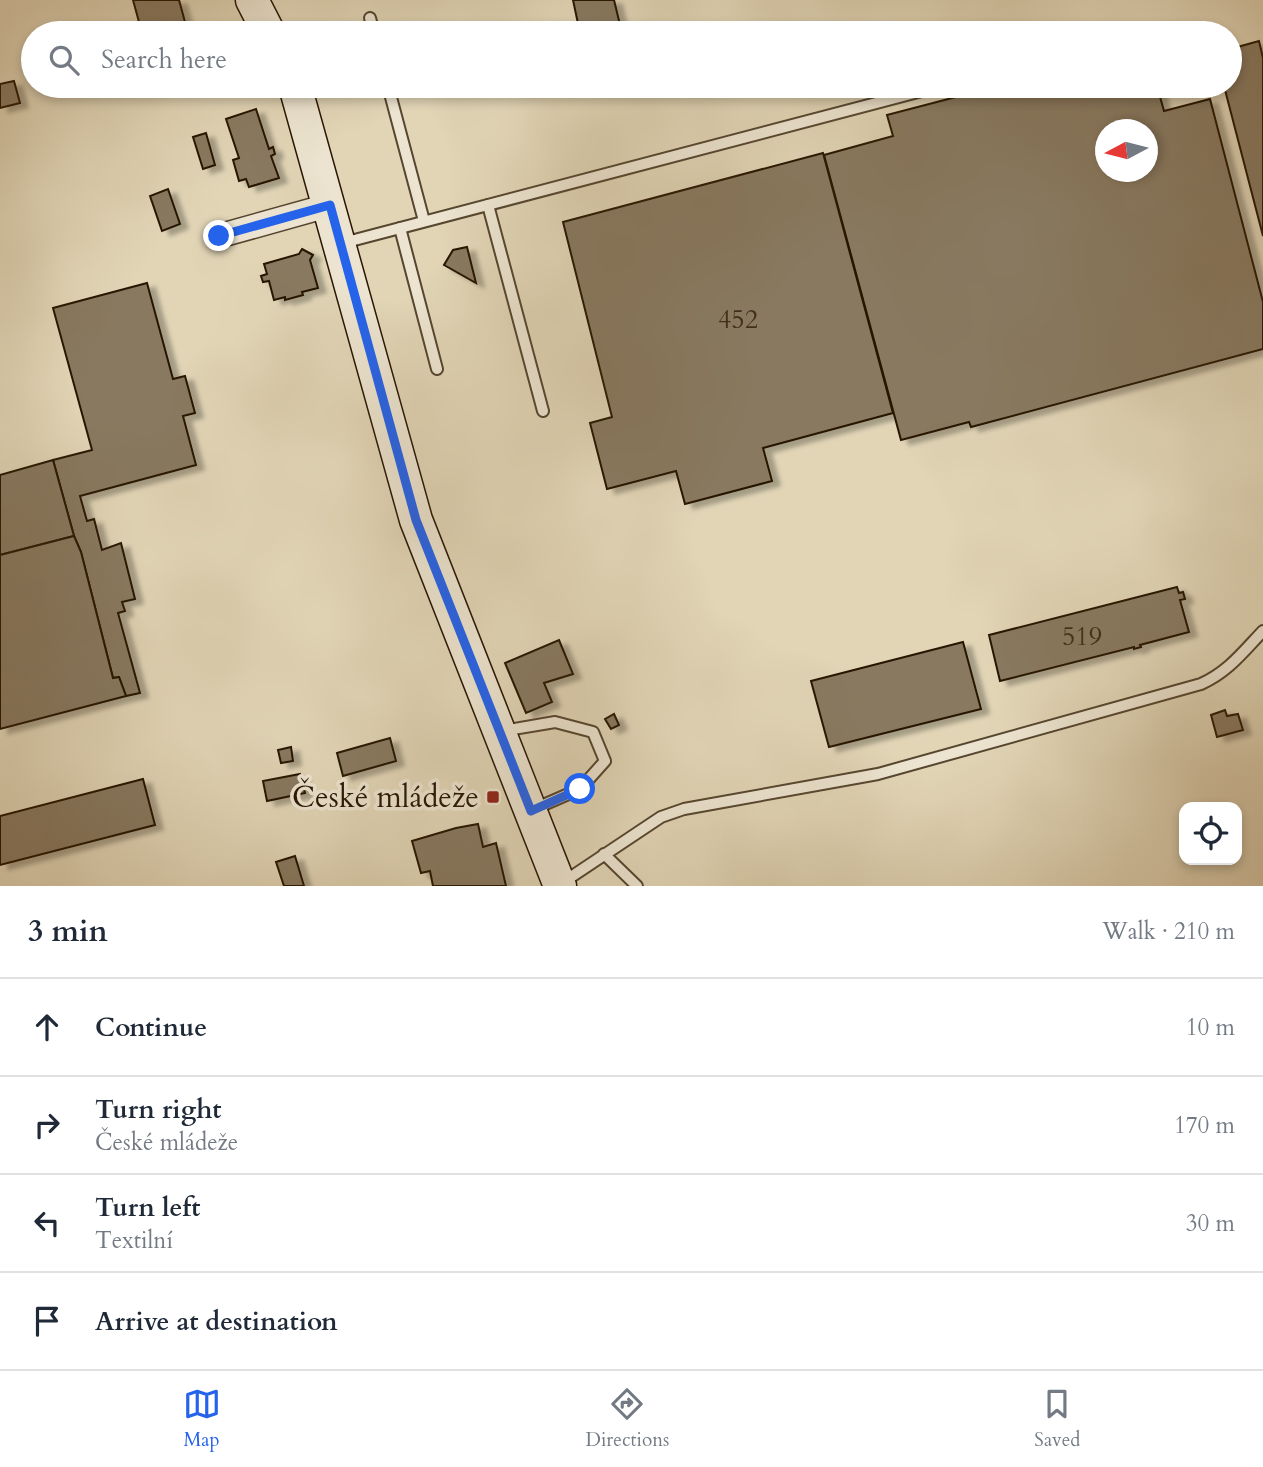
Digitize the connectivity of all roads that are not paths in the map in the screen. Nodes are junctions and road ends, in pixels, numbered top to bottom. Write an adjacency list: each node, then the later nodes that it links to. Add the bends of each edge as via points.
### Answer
1 (252, 0): 3 (street)
2 (370, 18): 4 (lane)
3 (263, 21)
4 (371, 21)
5 (299, 98): 8 (street)
6 (391, 98): 10 (lane)
7 (895, 98): 9 (lane)
8 (330, 205): 12 (street); 13 (street)
9 (488, 205): 10 (lane); 15 (lane)
10 (424, 221): 11 (lane)
11 (400, 228): 13 (lane); 14 (lane)
12 (219, 236)
13 (340, 243): 17 (street, via 416,520)
14 (437, 369)
15 (543, 411)
16 (1263, 631): 19 (lane, via 1230,667 1201,684 878,774 684,809 662,817)
17 (500, 731): 18 (street); 18 (lane, via 555,722 593,732 605,761 580,789)
18 (531, 811): 20 (street)
19 (604, 854): 20 (lane); 21 (lane)
20 (560, 885)
21 (637, 886)

